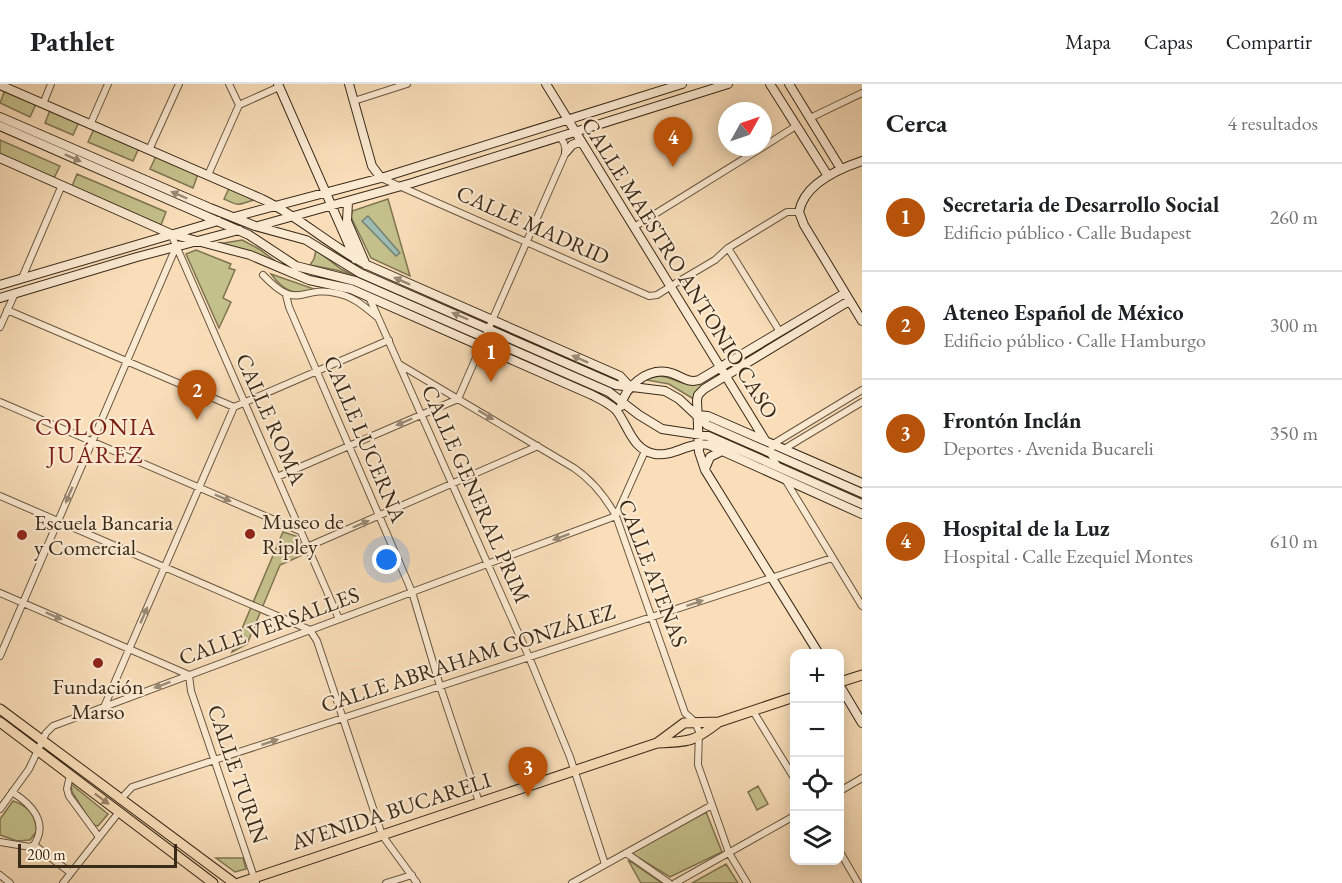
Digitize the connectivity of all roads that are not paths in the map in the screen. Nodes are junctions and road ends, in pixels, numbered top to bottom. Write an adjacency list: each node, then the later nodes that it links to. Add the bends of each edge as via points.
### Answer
1 (51, 84): 17 (street)
2 (108, 84): 23 (street)
3 (179, 84): 30 (street)
4 (229, 84): 18 (street)
5 (349, 84): 16 (main road)
6 (407, 84): 16 (street)
7 (546, 84): 22 (main road, CALLE MAESTRO ANTONIO CASO)
8 (682, 84): 15 (main road)
9 (728, 84): 19 (main road)
10 (770, 84): 25 (main road)
11 (789, 84): 21 (main road)
12 (0, 85): 17 (main road)
13 (279, 86): 18 (street); 41 (main road)
14 (862, 93): 21 (street)
15 (640, 97): 19 (main road); 22 (main road)
16 (354, 101): 38 (main road, via 372,166)
17 (43, 104): 23 (main road)
18 (239, 105): 36 (street)
19 (644, 111): 26 (main road)
20 (0, 117): 46 (main road, one-way to 20)
21 (810, 118): 35 (main road)
22 (568, 120): 26 (main road, CALLE MAESTRO ANTONIO CASO); 38 (main road)
23 (90, 124): 30 (main road)
24 (0, 126): 48 (main road, one-way to 48)
25 (796, 126): 29 (street); 37 (main road)
26 (575, 132): 27 (main road); 28 (main road, CALLE MAESTRO ANTONIO CASO)
27 (560, 137): 31 (street); 40 (main road)
28 (581, 141): 31 (main road); 50 (main road, CALLE MAESTRO ANTONIO CASO)
29 (772, 141)
30 (149, 150): 36 (main road)
31 (566, 152): 56 (street)
32 (748, 156): 50 (street)
33 (0, 158): 39 (main road)
34 (862, 161): 35 (main road)
35 (841, 168): 37 (main road)
36 (208, 175): 43 (main road)
37 (828, 176): 45 (main road, via 806,196)
38 (381, 178): 40 (street, CALLE MADRID); 41 (main road)
39 (62, 185): 53 (main road); 63 (street)
40 (401, 186): 42 (main road); 56 (street, CALLE MADRID)
41 (325, 193): 43 (main road); 44 (main road)
42 (348, 202): 44 (main road); 60 (main road, via 347,221)
43 (277, 206): 46 (main road); 47 (main road)
44 (332, 206): 47 (main road); 52 (main road)
45 (800, 212): 58 (street, CALLE MADRID, via 787,212); 70 (main road)
46 (233, 217): 48 (main road); 49 (main road)
47 (293, 217): 49 (main road); 55 (main road)
48 (217, 222): 51 (main road); 53 (main road)
49 (255, 226): 51 (main road); 61 (main road, via 306,240)
50 (633, 227): 66 (main road, CALLE MAESTRO ANTONIO CASO)
51 (238, 231): 54 (main road); 65 (main road, via 296,266)
52 (343, 231): 55 (main road); 59 (main road)
53 (171, 234): 54 (main road); 57 (street, CALLE ROMA); 63 (main road)
54 (197, 241): 57 (main road); 69 (main road)
55 (331, 242): 59 (main road)
56 (527, 242): 66 (street, CALLE MADRID, via 649,296); 75 (street)
57 (177, 247): 67 (main road); 81 (street); 91 (street, CALLE ROMA)
58 (728, 248): 66 (street, CALLE MADRID); 77 (street)
59 (355, 259): 60 (main road); 61 (main road)
60 (367, 265): 75 (main road, one-way to 60)
61 (360, 273): 65 (main road); 75 (main road, one-way to 61)
62 (263, 274): 68 (street)
63 (22, 278): 64 (main road)
64 (0, 285)
65 (364, 285): 69 (main road); 78 (main road)
66 (670, 287): 84 (main road, CALLE MAESTRO ANTONIO CASO)
67 (15, 293): 71 (main road); 72 (street)
68 (286, 295): 73 (street, via 335,292 362,304); 83 (street, CALLE LUCERNA)
69 (369, 296): 73 (street, CALLE GENERAL PRIM); 80 (main road)
70 (847, 297): 74 (main road); 77 (main road); 84 (main road)
71 (0, 298)
72 (7, 310): 76 (street); 81 (street)
73 (379, 320): 79 (street, CALLE GENERAL PRIM)
74 (862, 321)
75 (490, 324): 78 (street); 85 (main road, one-way to 75, via 620,376)
76 (0, 327)
77 (780, 332): 84 (main road)
78 (484, 338): 80 (street); 88 (main road)
79 (389, 340): 82 (street, CALLE GENERAL PRIM); 83 (street)
80 (480, 347): 87 (street); 94 (main road, via 602,400)
81 (127, 361): 92 (street); 97 (street)
82 (399, 364): 87 (street, CALLE ATENAS); 93 (street, CALLE GENERAL PRIM)
83 (317, 372): 91 (street); 100 (street, CALLE LUCERNA)
84 (723, 372): 85 (main road, via 695,381 659,372); 95 (main road, via 698,395); 98 (main road, CALLE MAESTRO ANTONIO CASO)
85 (630, 387): 88 (main road); 95 (main road, via 665,391)
86 (862, 390): 98 (street)
87 (458, 399): 93 (street); 101 (street, CALLE ATENAS, one-way to 101)
88 (622, 401): 94 (main road); 96 (main road, via 662,429)
89 (0, 402): 97 (street)
90 (862, 402): 102 (street)
91 (245, 404): 92 (street); 108 (street, CALLE ROMA)
92 (234, 408): 112 (street)
93 (422, 414): 100 (street, one-way to 100); 111 (street, CALLE GENERAL PRIM)
94 (619, 415): 103 (main road)
95 (697, 416): 96 (main road); 98 (main road, via 708,416); 105 (main road, via 707,425)
96 (698, 434): 99 (main road); 106 (main road)
97 (92, 441): 112 (street); 119 (street, one-way to 119)
98 (769, 442): 102 (main road); 105 (street)
99 (698, 444): 103 (main road, via 669,454); 104 (main road); 107 (main road)
100 (349, 446): 108 (street); 118 (street, CALLE LUCERNA)
101 (538, 446): 111 (street); 117 (street, CALLE ATENAS, via 586,476)
102 (784, 449): 110 (main road)
103 (645, 451): 117 (street)
104 (722, 451): 107 (main road, via 710,457); 109 (main road)
105 (770, 453): 106 (street); 113 (main road)
106 (779, 467): 109 (street); 115 (main road)
107 (705, 470): 125 (main road)
108 (277, 477): 120 (street, CALLE ROMA)
109 (786, 480): 116 (main road); 122 (street)
110 (862, 483)
111 (453, 485): 118 (street); 123 (street, CALLE GENERAL PRIM)
112 (200, 488): 120 (street, one-way to 120); 124 (street)
113 (862, 493)
114 (0, 496): 119 (street)
115 (862, 504)
116 (862, 514)
117 (616, 516): 123 (street, CALLE VERSALLES, one-way to 123); 130 (street, CALLE ATENAS)
118 (380, 517): 121 (street, one-way to 118); 126 (street, CALLE LUCERNA)
119 (58, 521): 124 (street); 128 (street)
120 (300, 531): 121 (street, CALLE ROMA)
121 (307, 547): 131 (street, CALLE ROMA)
122 (832, 558): 125 (street, CALLE ABRAHAM GONZÁLEZ); 129 (street)
123 (488, 564): 126 (street, CALLE VERSALLES); 136 (street, CALLE GENERAL PRIM)
124 (165, 567): 132 (street); 133 (street, one-way to 124)
125 (772, 577): 130 (street, CALLE ABRAHAM GONZÁLEZ, one-way to 125); 134 (main road)
126 (412, 592): 131 (street, CALLE VERSALLES); 140 (street, CALLE LUCERNA)
127 (0, 593): 128 (street)
128 (23, 603): 133 (street, one-way to 133); 135 (street)
129 (862, 606)
130 (652, 617): 136 (street, CALLE ABRAHAM GONZÁLEZ); 147 (street, CALLE ATENAS, via 685,713)
131 (339, 620): 132 (street, CALLE VERSALLES)
132 (310, 630): 137 (street, CALLE VERSALLES); 146 (street)
133 (129, 649): 137 (street); 143 (street)
134 (816, 649)
135 (0, 656)
136 (529, 657): 140 (street, CALLE ABRAHAM GONZÁLEZ); 157 (street, CALLE GENERAL PRIM)
137 (189, 675): 143 (street, CALLE VERSALLES, one-way to 143); 155 (street, CALLE TURIN)
138 (862, 675): 139 (main road)
139 (844, 682)
140 (440, 686): 146 (street, CALLE ABRAHAM GONZÁLEZ); 163 (street, CALLE LUCERNA)
141 (844, 691): 150 (main road)
142 (790, 699): 145 (main road, AVENIDA BUCARELI)
143 (104, 707): 152 (street, CALLE VERSALLES, via 53,726)
144 (0, 709): 152 (main road)
145 (753, 711): 149 (main road, AVENIDA BUCARELI); 156 (street)
146 (343, 718): 155 (street, CALLE ABRAHAM GONZÁLEZ, one-way to 146); 168 (street)
147 (694, 721): 149 (main road, AVENIDA BUCARELI); 151 (street, CALLE ATENAS); 153 (main road, AVENIDA BUCARELI, via 679,726)
148 (0, 722): 154 (main road)
149 (719, 722): 151 (main road, AVENIDA BUCARELI)
150 (862, 723)
151 (700, 737): 153 (main road, AVENIDA BUCARELI); 164 (street, via 698,765)
152 (43, 741): 154 (street); 162 (main road)
153 (657, 743): 157 (main road, AVENIDA BUCARELI)
154 (38, 751): 158 (main road); 161 (street)
155 (214, 760): 162 (street, CALLE ABRAHAM GONZÁLEZ, via 132,787); 179 (street, CALLE TURIN)
156 (790, 770)
157 (575, 771): 163 (main road, AVENIDA BUCARELI); 175 (street, CALLE GENERAL PRIM)
158 (70, 775): 166 (main road, one-way to 166); 169 (street, via 69,796)
159 (862, 778): 160 (street)
160 (844, 789)
161 (12, 792): 165 (street); 171 (street, via 32,806 37,815 40,826)
162 (120, 800): 183 (main road)
163 (479, 802): 168 (main road, AVENIDA BUCARELI)
164 (712, 805): 172 (street); 173 (street)
165 (0, 809)
166 (119, 812): 169 (street); 182 (main road)
167 (790, 819): 173 (street)
168 (382, 835): 178 (street); 179 (main road, AVENIDA BUCARELI)
169 (99, 837): 176 (street)
170 (0, 842): 171 (street)
171 (34, 845): 176 (street)
172 (626, 853): 175 (street); 188 (street)
173 (729, 853): 189 (street); 190 (street)
174 (844, 859): 191 (street)
175 (605, 864): 187 (street)
176 (71, 873): 181 (street)
177 (0, 875): 180 (street)
178 (412, 875): 185 (street); 186 (street)
179 (255, 880): 184 (main road, AVENIDA BUCARELI)
180 (10, 883)
181 (63, 883)
182 (213, 883)
183 (234, 883)
184 (239, 883)
185 (386, 883)
186 (417, 883)
187 (572, 883)
188 (669, 883)
189 (675, 883)
190 (747, 883)
191 (858, 883)

